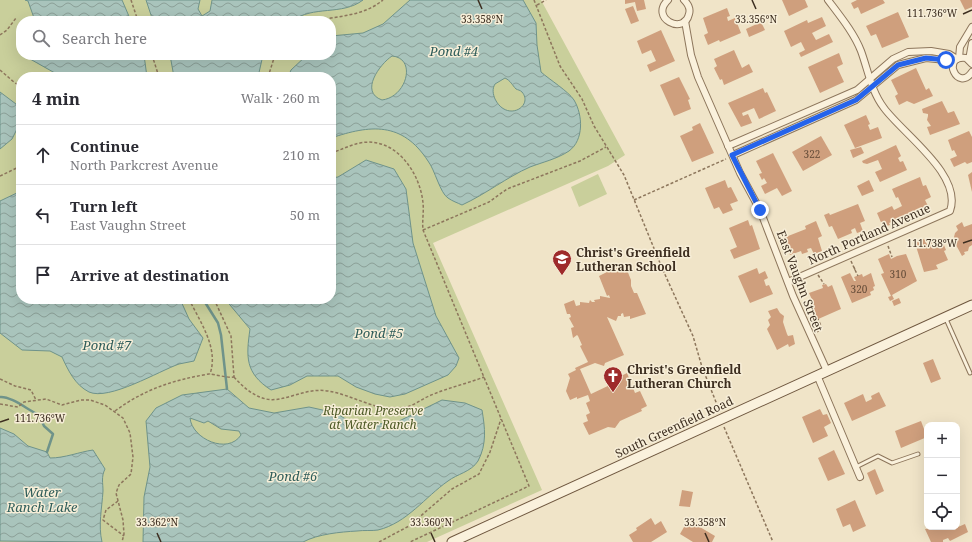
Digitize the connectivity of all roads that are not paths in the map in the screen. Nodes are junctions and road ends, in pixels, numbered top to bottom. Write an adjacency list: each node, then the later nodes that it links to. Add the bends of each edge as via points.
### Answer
1 (668, 0): 4 (street, via 662,10 668,22 677,24)
2 (684, 0): 4 (street, East Vaughn Street, via 690,9)
3 (828, 0): 11 (street, via 852,34)
4 (685, 21): 15 (street, East Vaughn Street, via 698,77)
5 (972, 27): 7 (street, via 960,47)
6 (972, 43): 8 (street)
7 (958, 59): 8 (street); 9 (street); 11 (street, via 949,54 931,51 908,52 893,58)
8 (970, 62)
9 (953, 65): 10 (street, via 953,72 958,77 965,78); 12 (street, via 946,60 926,58 898,65)
10 (972, 74)
11 (870, 77): 12 (street); 13 (street, via 856,90)
12 (872, 87): 14 (street, via 856,100); 17 (street, North Portland Avenue, via 883,107 928,154 944,177 953,202 950,211)
13 (792, 119): 14 (street); 15 (street)
14 (795, 127): 16 (street)
15 (728, 146): 16 (street, East Vaughn Street)
16 (732, 155): 17 (street, East Vaughn Street, via 760,210)
17 (788, 282): 20 (street, East Vaughn Street, via 809,335)
18 (972, 305): 19 (main road, South Greenfield Road)
19 (945, 317): 20 (main road, South Greenfield Road); 21 (lane)
20 (827, 371): 22 (main road, South Greenfield Road)
21 (970, 374)
22 (817, 375): 24 (street); 26 (main road, South Greenfield Road)
23 (918, 454): 24 (lane, via 892,463 878,456)
24 (856, 467): 25 (street)
25 (860, 477)
26 (452, 542)

